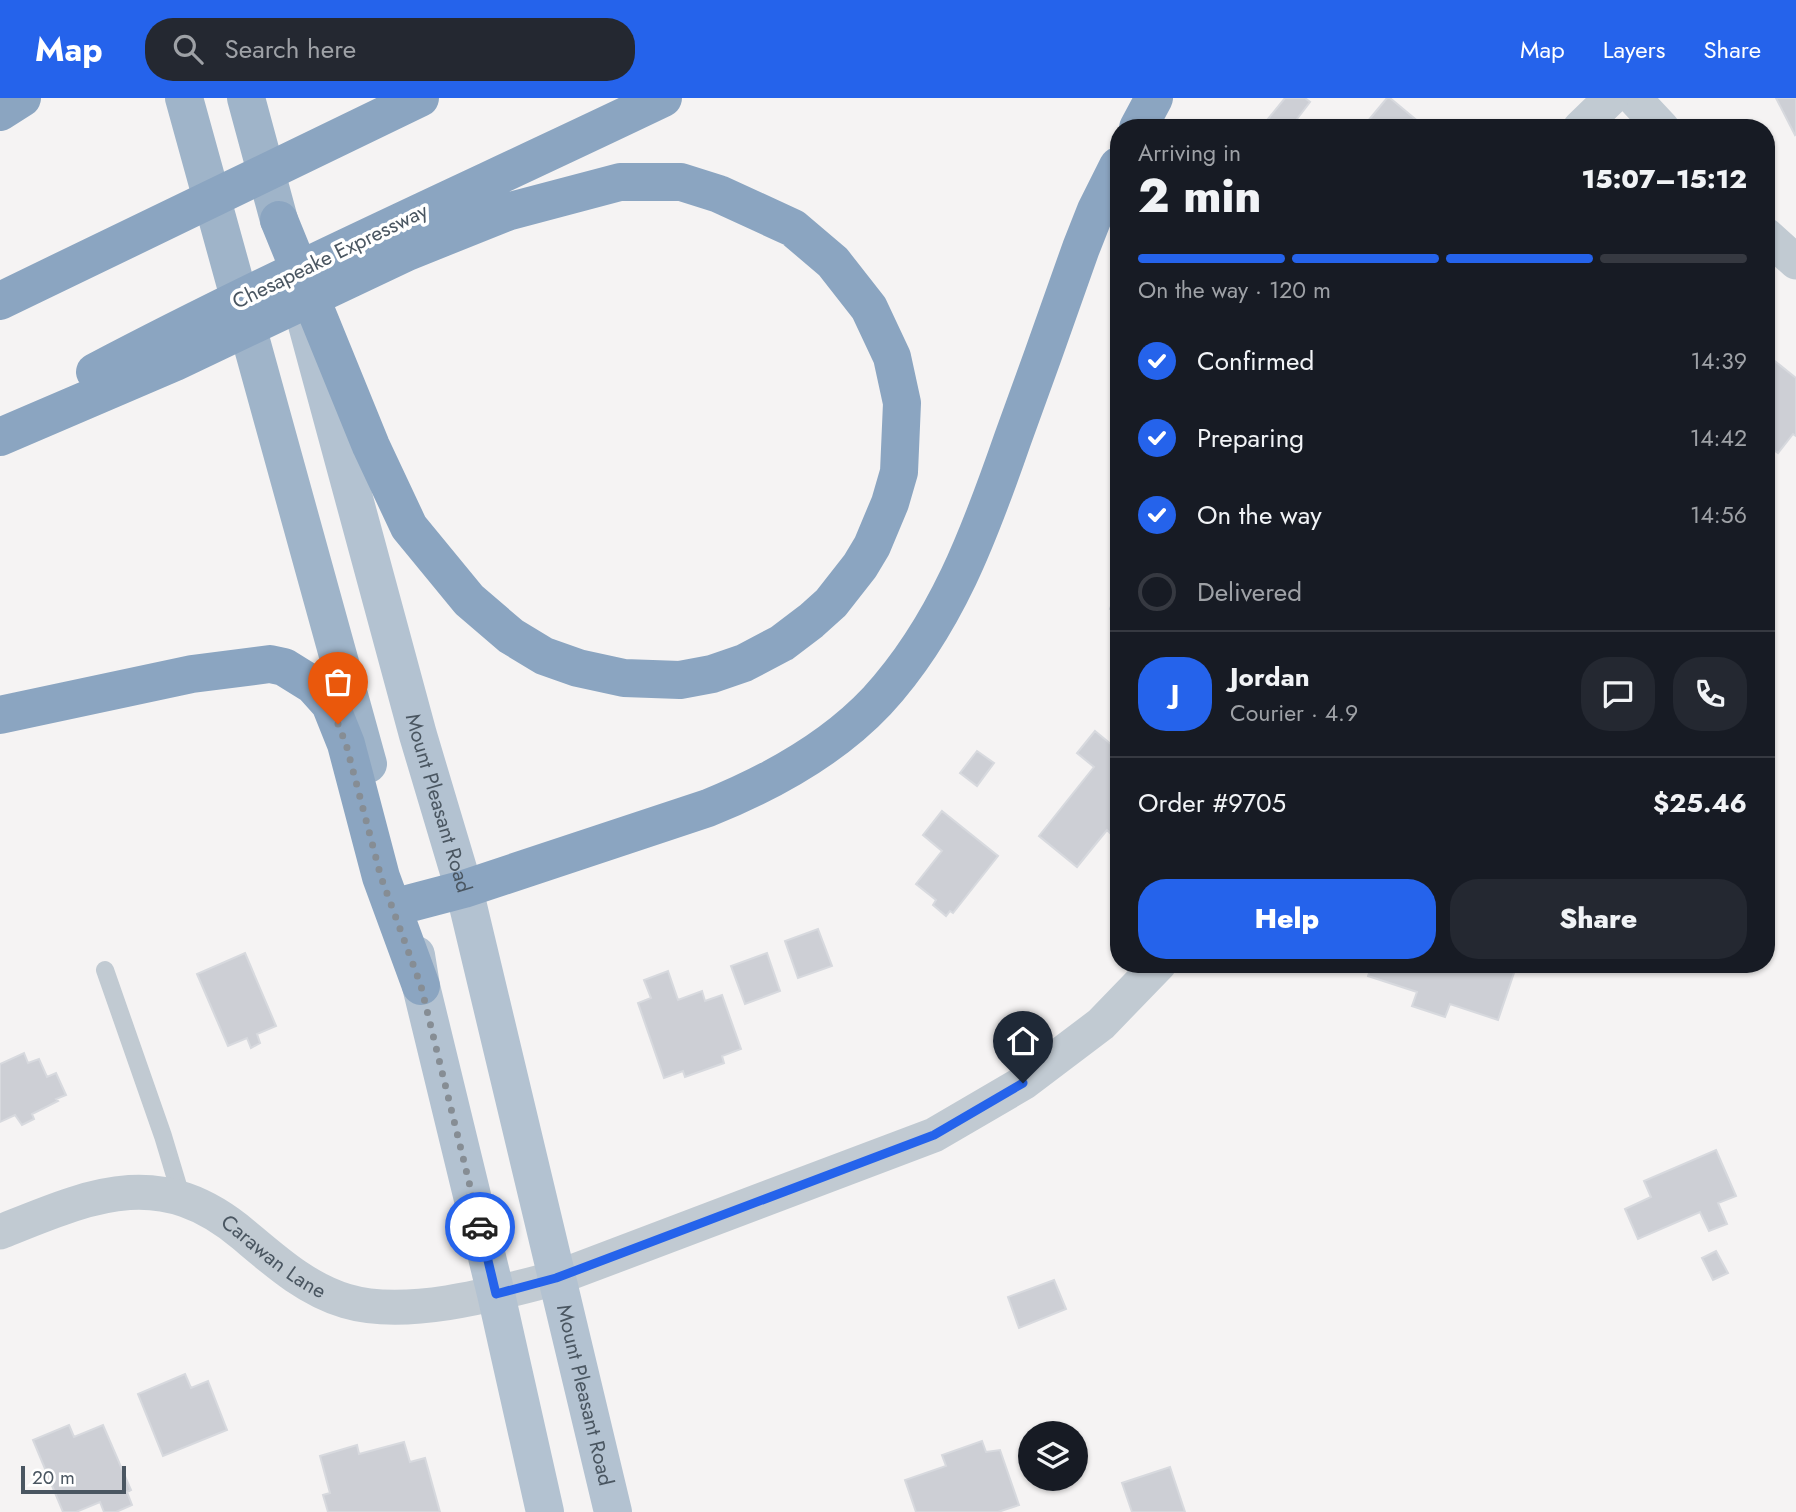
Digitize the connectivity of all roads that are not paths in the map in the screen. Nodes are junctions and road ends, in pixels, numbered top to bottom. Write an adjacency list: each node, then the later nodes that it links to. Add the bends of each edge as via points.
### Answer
1 (22, 98): 9 (highway)
2 (184, 98): 24 (highway)
3 (246, 98): 14 (highway, Mount Pleasant Road)
4 (420, 98): 18 (highway)
5 (663, 98): 15 (highway, Chesapeake Expressway)
6 (1154, 98): 10 (highway)
7 (1611, 98): 11 (street)
8 (1634, 98): 12 (street)
9 (0, 112)
10 (1143, 119)
11 (1589, 119)
12 (1653, 119)
13 (1110, 182): 23 (highway, via 1081,248 971,552 917,653 876,701 810,758 741,795)
14 (279, 220): 15 (highway, via 409,527 468,600 511,636 544,656 578,668 624,678 680,680 744,663 782,643 831,603 872,546 890,503 899,472 902,403 892,357 869,308 833,262 793,228 681,182 620,182); 23 (main road, Mount Pleasant Road, via 414,722)
15 (403, 237): 19 (highway, Chesapeake Expressway)
16 (1775, 243): 17 (street)
17 (1796, 262)
18 (0, 301)
19 (171, 348): 20 (highway, Chesapeake Expressway); 21 (highway)
20 (0, 421)
21 (0, 437)
22 (0, 715): 27 (highway, via 192,674 270,664 313,685 330,704 346,744 381,877)
23 (464, 889): 24 (highway); 30 (main road, Mount Pleasant Road)
24 (407, 904): 27 (main road)
25 (105, 970): 28 (lane)
26 (1150, 973): 30 (street, Carawan Lane, via 1101,1024 1023,1083 934,1135)
27 (421, 986): 31 (main road)
28 (181, 1199): 29 (street, Carawan Lane, via 144,1191 91,1197); 31 (street, Carawan Lane, via 211,1210 306,1284 344,1301 404,1307)
29 (0, 1232)
30 (556, 1278): 31 (street, Carawan Lane); 33 (main road, Mount Pleasant Road)
31 (496, 1294): 32 (main road)
32 (545, 1512)
33 (613, 1512)

